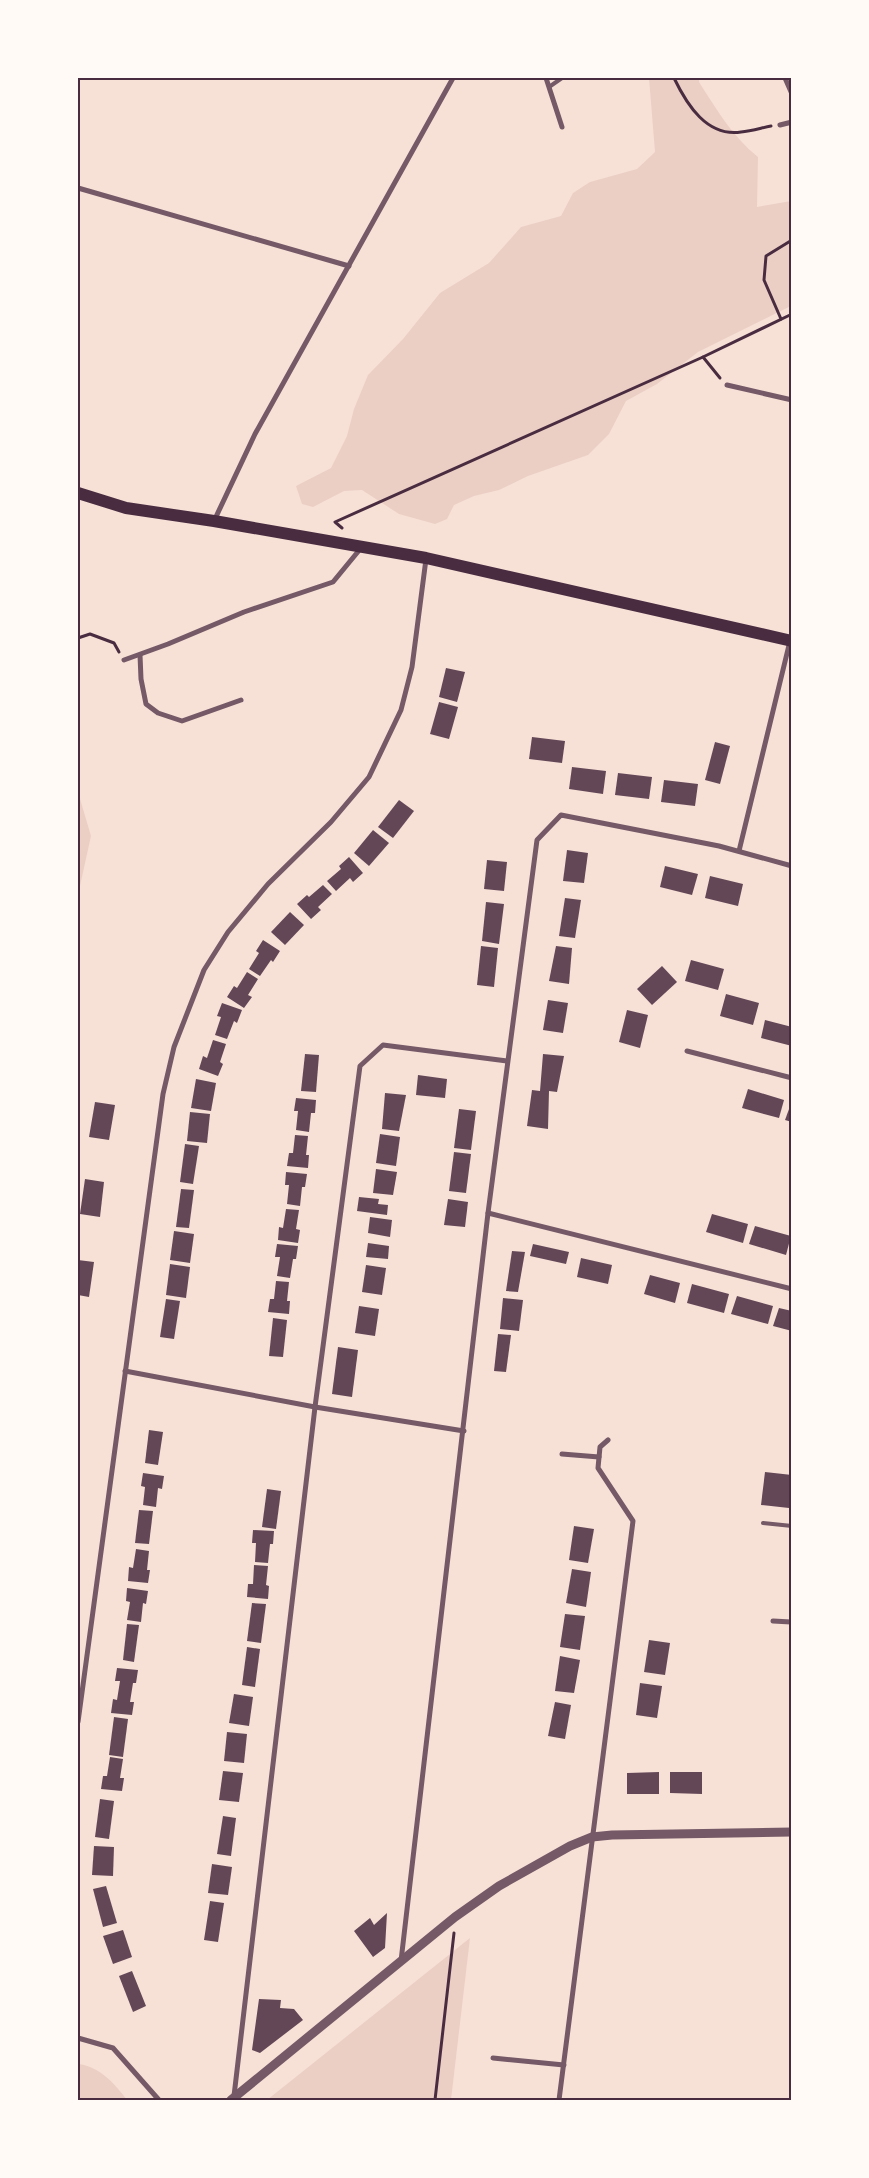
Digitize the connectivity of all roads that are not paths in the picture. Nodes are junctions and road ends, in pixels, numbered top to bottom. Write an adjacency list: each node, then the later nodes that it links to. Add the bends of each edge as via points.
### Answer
1 (453, 78): 11 (street)
2 (546, 78): 5 (street)
3 (562, 78): 5 (lane)
4 (786, 78): 6 (street)
5 (549, 86): 9 (street)
6 (792, 94)
7 (792, 122): 8 (street)
8 (780, 125)
9 (562, 127)
10 (78, 188): 11 (street)
11 (349, 266): 15 (street, via 255,434)
12 (727, 385): 13 (street)
13 (792, 400)
14 (78, 493): 15 (main road, via 126,508)
15 (214, 521): 16 (main road)
16 (362, 548): 17 (main road); 19 (street, via 333,582 244,612)
17 (426, 558): 18 (main road); 29 (street, via 406,693 369,777 331,822 268,884 228,932 204,970 174,1046 163,1094)
18 (791, 641): 22 (street)
19 (140, 654): 20 (street); 21 (street, via 146,704 158,713 182,721)
20 (124, 660)
21 (241, 700)
22 (739, 852): 23 (street); 25 (street, via 561,815 537,840)
23 (792, 866)
24 (687, 1051): 26 (street)
25 (507, 1061): 27 (street); 30 (street, via 383,1045 360,1066)
26 (792, 1078)
27 (488, 1213): 28 (street); 31 (street)
28 (792, 1289)
29 (125, 1371): 30 (street); 39 (street)
30 (315, 1407): 31 (street); 47 (street)
31 (464, 1431): 42 (street)
32 (608, 1440): 34 (street, via 600,1447)
33 (562, 1454): 34 (street)
34 (599, 1457): 41 (street, via 598,1468 633,1522)
35 (763, 1523): 36 (lane)
36 (792, 1526)
37 (773, 1621): 38 (street)
38 (791, 1621)
39 (78, 1722)
40 (792, 1832): 41 (street)
41 (592, 1837): 42 (street, via 498,1886); 45 (street)
42 (401, 1962): 47 (street)
43 (78, 2038): 46 (street, via 113,2048)
44 (493, 2058): 45 (street)
45 (564, 2065): 48 (street)
46 (158, 2100)
47 (233, 2100)
48 (559, 2100)

